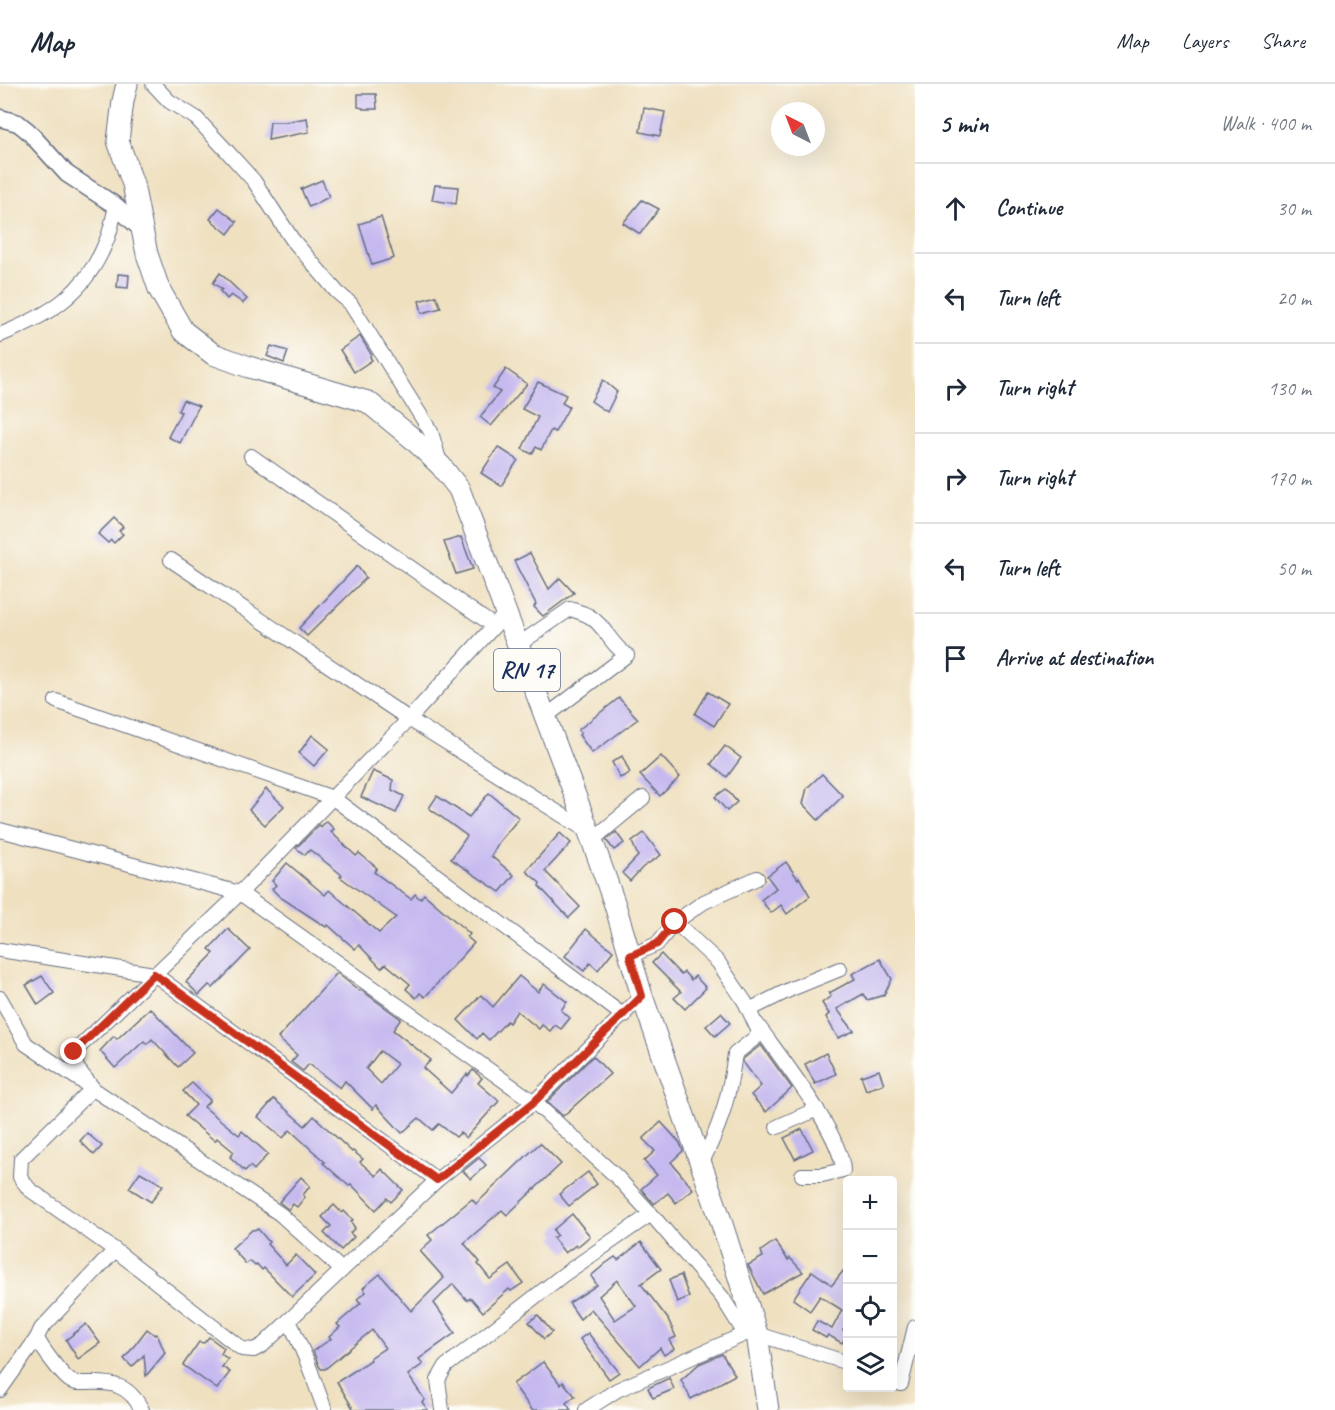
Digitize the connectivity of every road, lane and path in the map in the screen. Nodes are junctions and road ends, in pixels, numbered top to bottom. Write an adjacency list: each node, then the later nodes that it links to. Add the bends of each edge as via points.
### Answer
1 (127, 84): 5 (main road, RN 17, via 118,141 133,184)
2 (153, 84): 8 (street, via 169,101 196,118 226,150 254,182 292,239 351,303 431,432)
3 (0, 118): 4 (street, via 18,123 68,174)
4 (116, 206): 5 (street); 6 (street, via 106,243 77,290 31,322)
5 (141, 229): 8 (main road, RN 17, via 159,289 183,332 213,354 368,402)
6 (0, 335)
7 (251, 456): 10 (street)
8 (441, 466): 10 (main road, RN 17, via 459,489)
9 (171, 560): 14 (street)
10 (500, 620): 11 (main road, RN 17); 14 (street)
11 (518, 645): 13 (main road, RN 17); 13 (street, via 570,609 590,616 618,650 627,655)
12 (56, 701): 15 (street)
13 (545, 717): 18 (main road, RN 17)
14 (409, 719): 15 (street); 18 (street)
15 (333, 798): 20 (street); 29 (street)
16 (643, 798): 18 (street)
17 (0, 830): 20 (street)
18 (591, 836): 23 (main road, RN 17)
19 (757, 878): 21 (street, via 704,902)
20 (240, 893): 25 (street); 31 (street)
21 (675, 922): 23 (street, via 657,944); 28 (street, via 718,962)
22 (0, 950): 25 (street)
23 (630, 956): 26 (main road, RN 17)
24 (840, 969): 28 (street, via 791,989)
25 (154, 974): 30 (street, via 74,1052 77,1068); 36 (street)
26 (642, 996): 29 (street); 34 (main road, RN 17)
27 (0, 998): 30 (street, via 26,1044)
28 (751, 1014): 32 (street); 34 (street, via 760,1034 735,1054 717,1132)
29 (624, 1016): 31 (street)
30 (93, 1088): 38 (street, via 21,1159 20,1177 29,1189); 39 (street, via 280,1214)
31 (534, 1102): 36 (street); 37 (street, via 617,1177)
32 (817, 1109): 33 (street); 35 (street, via 842,1159 843,1170)
33 (777, 1127)
34 (701, 1164): 42 (main road, RN 17)
35 (802, 1175)
36 (437, 1180): 39 (street)
37 (651, 1214): 42 (street); 50 (street, via 563,1275 446,1366 438,1380)
38 (115, 1251): 40 (street, via 242,1349 254,1350 263,1345); 43 (street, via 41,1329)
39 (342, 1269): 40 (street)
40 (289, 1320): 49 (street)
41 (915, 1327): 45 (street)
42 (751, 1334): 44 (street); 51 (street, via 617,1390); 52 (main road, RN 17)
43 (37, 1338): 47 (street); 48 (street, via 69,1380 124,1388 134,1395)
44 (843, 1362)
45 (897, 1382): 46 (street)
46 (915, 1388)
47 (0, 1390)
48 (142, 1410)
49 (325, 1410)
50 (442, 1410)
51 (586, 1410)
52 (768, 1410)

